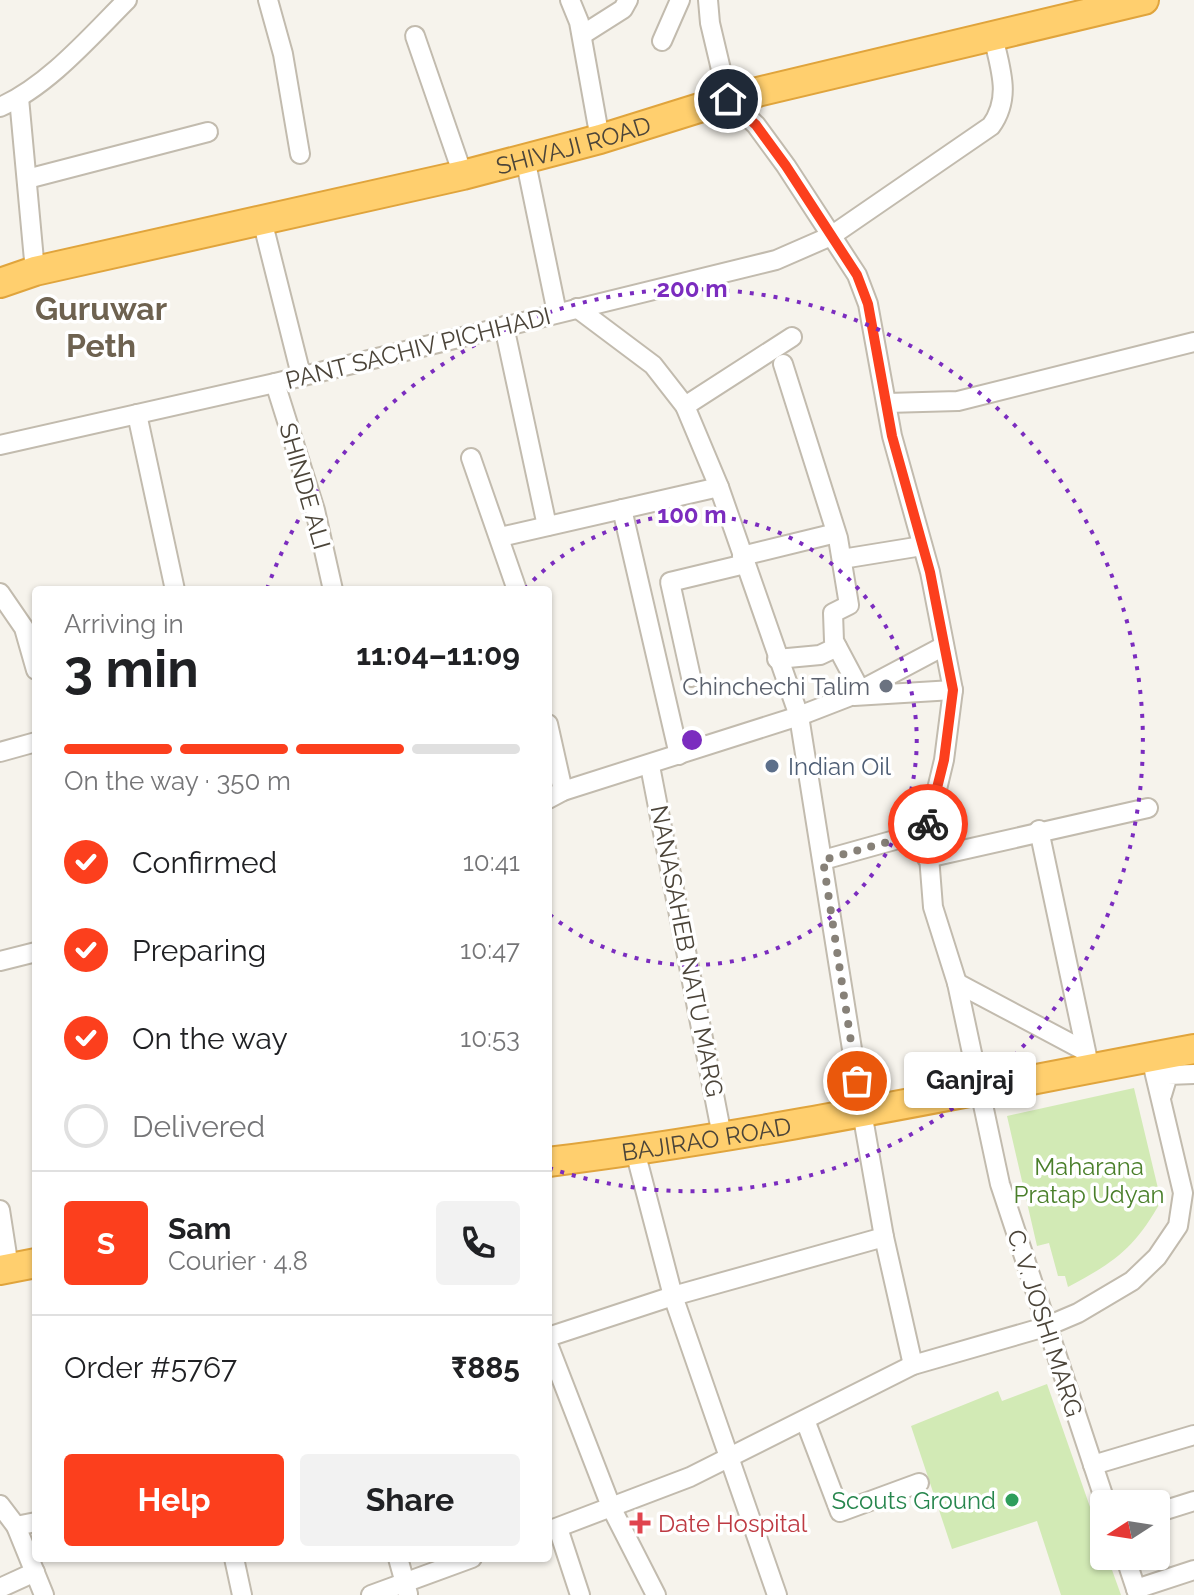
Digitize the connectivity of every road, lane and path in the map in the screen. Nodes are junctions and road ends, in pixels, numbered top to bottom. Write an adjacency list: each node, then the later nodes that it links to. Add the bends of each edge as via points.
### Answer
1 (127, 0): 12 (street)
2 (268, 0): 17 (street)
3 (570, 0): 8 (street)
4 (628, 0): 8 (street, via 623,9)
5 (680, 0): 11 (street)
6 (708, 0): 13 (street)
7 (1144, 0): 10 (highway, SHIVAJI ROAD)
8 (582, 35): 16 (street)
9 (415, 36): 19 (street)
10 (993, 36): 13 (highway, SHIVAJI ROAD); 22 (street, PANT SACHIV PICHHADI, via 1004,91 1002,111 991,126)
11 (662, 41)
12 (19, 98): 14 (street); 20 (street)
13 (728, 99): 16 (highway, SHIVAJI ROAD); 22 (street, C. V. JOSHI MARG, via 756,125)
14 (0, 107)
15 (208, 132): 20 (street)
16 (600, 139): 18 (highway, SHIVAJI ROAD)
17 (300, 154)
18 (525, 158): 19 (highway, SHIVAJI ROAD); 26 (street)
19 (463, 175): 21 (highway, SHIVAJI ROAD)
20 (27, 179): 23 (street)
21 (262, 220): 23 (highway, SHIVAJI ROAD); 31 (street)
22 (831, 236): 25 (street, PANT SACHIV PICHHADI, via 776,260); 33 (street, C. V. JOSHI MARG, via 857,275 868,304)
23 (35, 271): 24 (highway, SHIVAJI ROAD)
24 (0, 283)
25 (577, 308): 26 (street, PANT SACHIV PICHHADI); 34 (street, via 653,365)
26 (557, 313): 27 (street, PANT SACHIV PICHHADI)
27 (504, 326): 31 (street, PANT SACHIV PICHHADI); 40 (street)
28 (792, 337): 34 (street)
29 (1194, 342): 33 (street, via 958,401)
30 (783, 364): 44 (street)
31 (301, 375): 32 (street, PANT SACHIV PICHHADI)
32 (275, 383): 35 (street, PANT SACHIV PICHHADI); 47 (street, SHINDE ALI, via 315,510)
33 (887, 403): 43 (street, C. V. JOSHI MARG)
34 (685, 406): 38 (street)
35 (137, 414): 36 (street, PANT SACHIV PICHHADI); 46 (street)
36 (0, 445)
37 (471, 458): 42 (street)
38 (719, 487): 39 (street); 45 (street)
39 (622, 509): 40 (street); 60 (street)
40 (547, 526): 42 (street)
41 (828, 535): 45 (street)
42 (500, 537): 48 (street)
43 (922, 546): 44 (street); 51 (street, C. V. JOSHI MARG)
44 (842, 559): 52 (street, via 849,605 831,618)
45 (744, 560): 53 (street); 54 (street, via 670,582)
46 (174, 586)
47 (332, 586)
48 (516, 586)
49 (0, 593): 50 (street)
50 (30, 627)
51 (944, 646): 55 (street, C. V. JOSHI MARG); 56 (street)
52 (837, 647): 53 (street, via 820,655); 56 (street)
53 (777, 659): 57 (street)
54 (691, 677)
55 (953, 690): 56 (street); 66 (street, C. V. JOSHI MARG)
56 (854, 693): 57 (street)
57 (799, 716): 60 (street); 68 (street)
58 (32, 743): 59 (street)
59 (0, 752)
60 (679, 755): 62 (street)
61 (552, 765): 63 (street)
62 (650, 766): 63 (street); 78 (street, NANASAHEB NATU MARG)
63 (555, 795)
64 (1148, 808): 65 (street)
65 (1039, 830): 67 (street); 73 (street)
66 (927, 831): 67 (street, C. V. JOSHI MARG); 68 (street)
67 (927, 858): 71 (street, C. V. JOSHI MARG, via 933,907)
68 (823, 860): 77 (street)
69 (32, 953): 70 (street)
70 (0, 961)
71 (957, 983): 73 (street); 75 (street, C. V. JOSHI MARG)
72 (1151, 1058): 73 (highway, BAJIRAO ROAD); 74 (highway, BAJIRAO ROAD); 76 (street)
73 (1088, 1060): 75 (highway, BAJIRAO ROAD)
74 (1193, 1060): 76 (street, via 1168,1075)
75 (979, 1093): 77 (highway, BAJIRAO ROAD); 86 (street, C. V. JOSHI MARG, via 1004,1197)
76 (1162, 1102): 81 (street)
77 (862, 1112): 78 (highway, BAJIRAO ROAD); 83 (street)
78 (722, 1136): 79 (highway, BAJIRAO ROAD)
79 (635, 1151): 80 (highway, BAJIRAO ROAD); 85 (street)
80 (552, 1161)
81 (1188, 1192): 86 (street, via 1178,1226 1132,1281)
82 (0, 1210): 84 (street)
83 (884, 1237): 85 (street); 89 (street)
84 (15, 1267)
85 (673, 1296): 87 (street); 92 (street)
86 (1045, 1327): 89 (street); 93 (street, C. V. JOSHI MARG)
87 (552, 1336)
88 (552, 1354): 98 (street)
89 (913, 1365): 90 (street)
90 (805, 1420): 92 (street); 94 (street, via 840,1512)
91 (1194, 1435): 93 (street)
92 (731, 1457): 98 (street); 117 (street)
93 (1093, 1465): 95 (street, C. V. JOSHI MARG)
94 (919, 1483)
95 (1101, 1490)
96 (1194, 1501): 99 (street)
97 (0, 1505): 101 (street)
98 (612, 1509): 102 (street); 116 (street)
99 (1170, 1509)
100 (32, 1523): 101 (street)
101 (16, 1526): 108 (street)
102 (553, 1530): 115 (street)
103 (235, 1562): 113 (street)
104 (399, 1562): 110 (street)
105 (463, 1562): 110 (street)
106 (1130, 1570): 111 (street)
107 (1194, 1570): 111 (street)
108 (35, 1572): 109 (street); 112 (street)
109 (0, 1588)
110 (406, 1589): 114 (street)
111 (1137, 1592)
112 (44, 1595)
113 (242, 1595)
114 (371, 1595)
115 (580, 1595)
116 (656, 1595)
117 (777, 1595)

